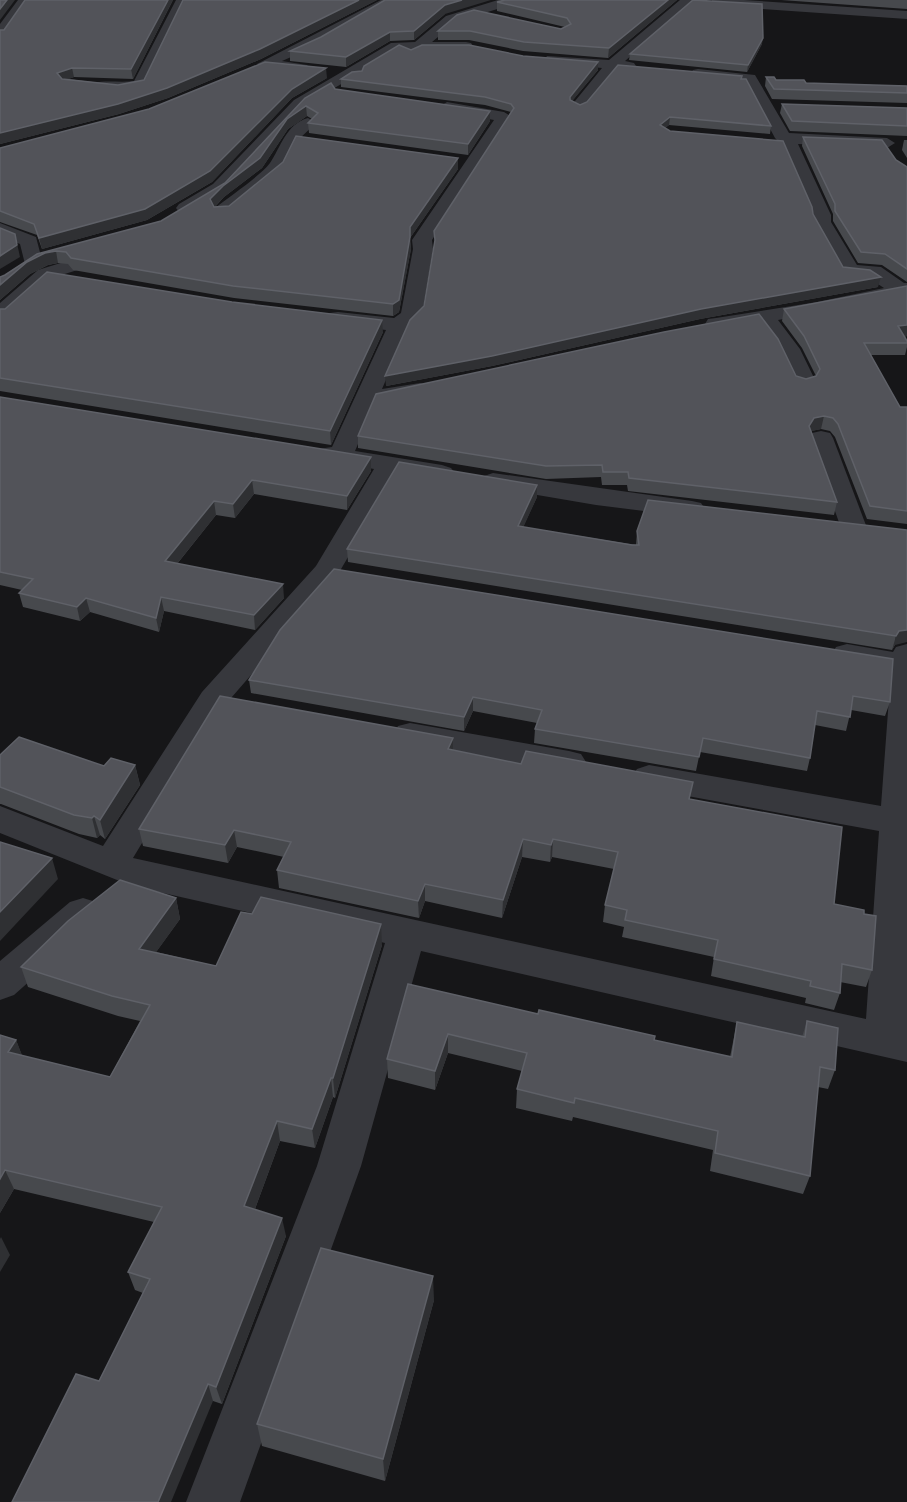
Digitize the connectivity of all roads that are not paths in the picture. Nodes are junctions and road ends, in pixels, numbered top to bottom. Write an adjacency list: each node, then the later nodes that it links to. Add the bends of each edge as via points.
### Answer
1 (24, 0): 10 (street)
2 (182, 0): 19 (street, via 140,85 120,88)
3 (391, 0): 17 (street, via 259,67)
4 (511, 0): 7 (street)
5 (688, 0): 14 (street)
6 (694, 0): 8 (street)
7 (472, 12): 9 (street); 11 (street, via 451,19)
8 (907, 15)
9 (506, 19)
10 (0, 34)
11 (419, 45): 12 (street); 17 (street, via 396,46); 18 (street)
12 (482, 49)
13 (534, 57): 14 (street)
14 (612, 65): 15 (street); 21 (street)
15 (647, 68)
16 (681, 71): 22 (street, via 750,78)
17 (348, 73): 18 (street); 30 (street, via 299,103 219,188)
18 (372, 76): 24 (street, via 329,105)
19 (79, 84)
20 (436, 106): 29 (street, via 504,117)
21 (579, 106)
22 (765, 106): 23 (street); 26 (street)
23 (788, 107)
24 (291, 138): 25 (street); 31 (street, via 276,167)
25 (315, 141)
26 (780, 141): 27 (street); 36 (street, via 850,271 874,271)
27 (896, 146)
28 (451, 160): 29 (street)
29 (474, 163): 40 (street, via 422,240 411,315)
30 (173, 215)
31 (211, 217)
32 (0, 229): 34 (street, via 29,241)
33 (126, 241): 34 (street)
34 (31, 268): 35 (street); 37 (street)
35 (89, 281)
36 (903, 290): 39 (street)
37 (0, 314)
38 (316, 315): 40 (street)
39 (764, 316): 41 (street); 42 (street, via 789,349)
40 (399, 325): 44 (street)
41 (692, 329)
42 (804, 382)
43 (443, 386): 44 (street)
44 (365, 399): 47 (street)
45 (821, 438): 50 (street)
46 (305, 450): 47 (street)
47 (340, 456): 48 (street)
48 (390, 464): 49 (street); 53 (street, via 339,572)
49 (713, 511)
50 (853, 528)
51 (823, 650): 52 (street)
52 (907, 661): 57 (street)
53 (213, 699): 54 (street); 58 (street)
54 (249, 705)
55 (378, 728): 57 (street)
56 (0, 819): 58 (street)
57 (902, 822): 61 (street)
58 (121, 868): 59 (street); 60 (street)
59 (407, 933): 61 (street); 62 (street, via 339,1166)
60 (0, 984)
61 (896, 1042)
62 (213, 1502)

